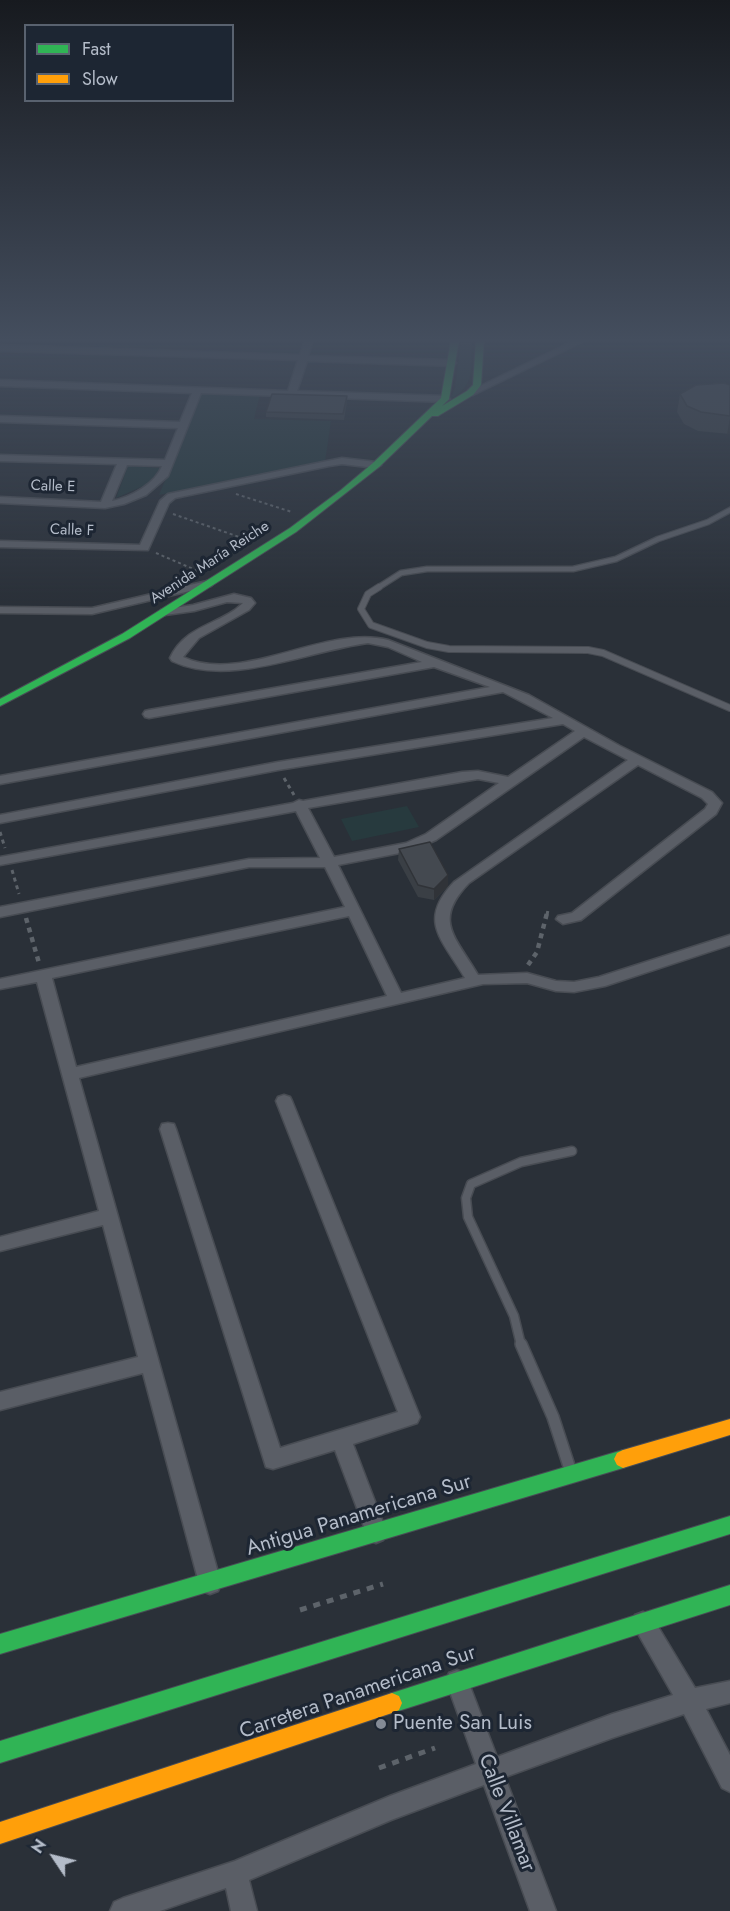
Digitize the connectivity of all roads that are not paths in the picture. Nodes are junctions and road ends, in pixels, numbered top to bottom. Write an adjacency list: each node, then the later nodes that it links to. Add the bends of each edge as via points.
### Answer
1 (183, 429): 5 (street, Calle E)
2 (414, 429): 6 (main road, Avenida María Reiche)
3 (0, 458): 4 (street)
4 (123, 462): 5 (street); 8 (street)
5 (168, 463): 8 (street, Calle E, via 163,476 142,493)
6 (376, 465): 10 (street, Calle F, via 342,461 172,496 160,510 144,548); 11 (main road, Avenida María Reiche, via 293,530)
7 (0, 500): 8 (street, Calle E)
8 (105, 504)
9 (730, 510): 17 (lane, via 595,566 401,573 368,594 361,609 371,625 427,645 603,653)
10 (0, 543)
11 (206, 584): 12 (street, via 92,611); 13 (main road, Avenida María Reiche)
12 (0, 610)
13 (165, 612): 14 (street, via 231,597 249,603 178,650 176,658 194,666 286,657 369,640); 16 (main road, Avenida María Reiche, via 88,658)
14 (436, 663): 15 (street); 18 (street)
15 (504, 689): 19 (street); 22 (street)
16 (0, 703)
17 (730, 708)
18 (149, 714)
19 (564, 720): 20 (street); 25 (street, via 278,766)
20 (584, 731): 21 (street); 23 (street)
21 (638, 760): 30 (street, via 707,795 715,803 711,811 576,917); 33 (street, via 464,880 444,903 441,924)
22 (0, 780)
23 (511, 782): 24 (street, via 462,776); 27 (street, via 410,847)
24 (299, 804): 26 (street); 27 (street)
25 (0, 819)
26 (0, 861)
27 (330, 862): 28 (street); 29 (street, via 249,862)
28 (354, 910): 32 (street); 35 (street)
29 (0, 912)
30 (563, 919)
31 (730, 940): 33 (street, via 574,987 519,978)
32 (43, 975): 34 (street); 36 (street)
33 (474, 981): 35 (street)
34 (0, 984)
35 (396, 999): 36 (street)
36 (70, 1074): 40 (street)
37 (284, 1101): 45 (street, via 410,1417)
38 (168, 1129): 45 (street, via 273,1460)
39 (572, 1151): 46 (lane, via 521,1162 498,1172 471,1185 466,1198 468,1217 514,1316 524,1352 554,1417)
40 (109, 1216): 41 (street); 42 (street)
41 (0, 1244)
42 (150, 1363): 43 (street); 49 (street)
43 (0, 1401)
44 (730, 1427): 46 (main road, Antigua Panamericana Sur)
45 (341, 1438): 48 (street)
46 (572, 1474): 48 (main road, Antigua Panamericana Sur)
47 (730, 1525): 56 (main road)
48 (376, 1533): 49 (main road, Antigua Panamericana Sur)
49 (210, 1583): 52 (main road, Antigua Panamericana Sur)
50 (730, 1595): 51 (main road, Carretera Panamericana Sur)
51 (643, 1623): 53 (main road, Carretera Panamericana Sur); 55 (street)
52 (0, 1644)
53 (457, 1681): 57 (street, Calle Villamar); 59 (main road, Carretera Panamericana Sur)
54 (730, 1692): 55 (street)
55 (690, 1701): 57 (street); 58 (street)
56 (0, 1752)
57 (490, 1770): 60 (street); 63 (street, Calle Villamar)
58 (730, 1780)
59 (0, 1833)
60 (235, 1873): 61 (street); 62 (street)
61 (123, 1911)
62 (244, 1911)
63 (543, 1911)

